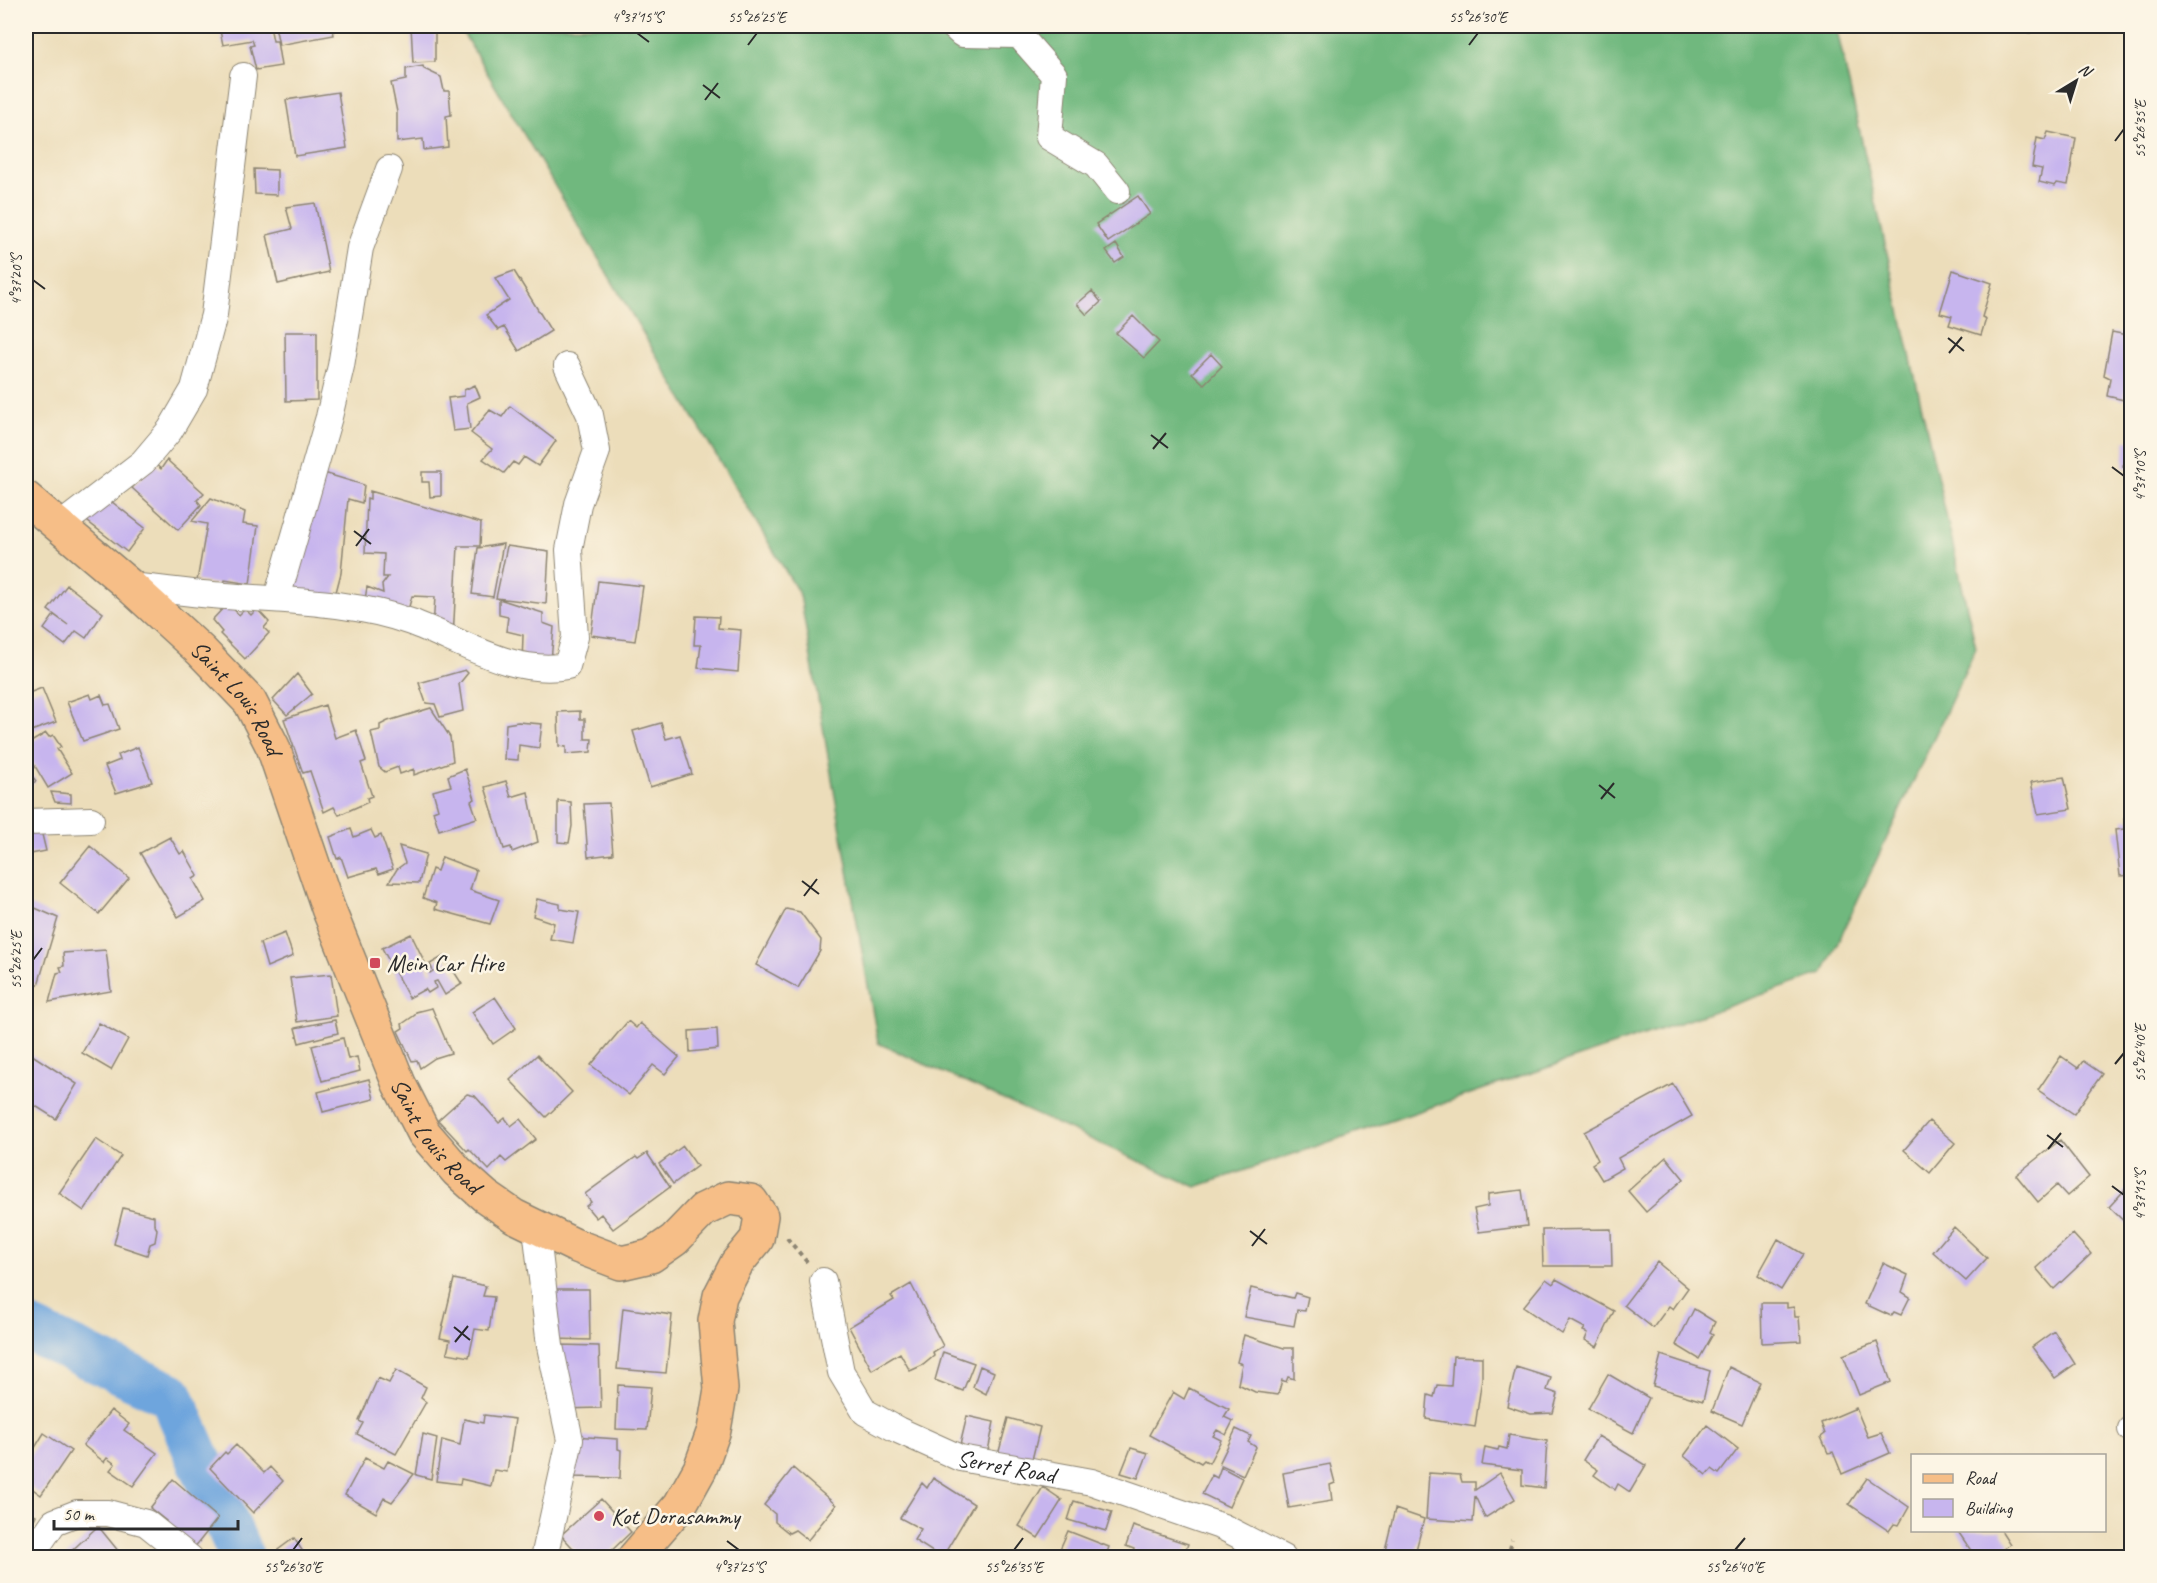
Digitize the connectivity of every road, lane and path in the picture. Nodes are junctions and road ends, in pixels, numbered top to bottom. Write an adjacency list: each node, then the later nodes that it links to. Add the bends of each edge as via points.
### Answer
1 (953, 26): 4 (street, via 962,34 1019,35 1054,75 1049,136 1096,165)
2 (243, 76): 7 (street, via 214,315 194,389 170,430 143,462)
3 (389, 169): 9 (street, via 360,248 330,417)
4 (1117, 191)
5 (567, 366): 9 (street, via 590,415 597,451 578,504 569,550 575,637 567,666 524,667 409,621 364,610)
6 (26, 498): 7 (main road, Saint Louis Road)
7 (61, 525): 8 (main road, Saint Louis Road)
8 (130, 586): 9 (street); 13 (main road, Saint Louis Road, via 250,702 273,747 328,908 390,1062 424,1133 485,1196)
9 (277, 598)
10 (91, 820): 11 (street)
11 (26, 822)
12 (761, 1216): 13 (main road, Saint Louis Road, via 751,1201 728,1197 703,1210 674,1240 651,1256 621,1263); 14 (path, via 790,1241); 19 (main road, via 757,1239 737,1263 720,1296 715,1321 721,1389 714,1430 700,1469 680,1505)
13 (536, 1228): 18 (street, via 550,1346 570,1440)
14 (823, 1281): 20 (street, Serret Road, via 841,1372 865,1412 960,1458 1092,1482 1223,1527)
15 (1512, 1540): 21 (path)
16 (29, 1557): 17 (street, via 54,1522 77,1513 108,1513 146,1522)
17 (190, 1557)
18 (544, 1557)
19 (634, 1557)
20 (1283, 1557)
21 (1508, 1557)

